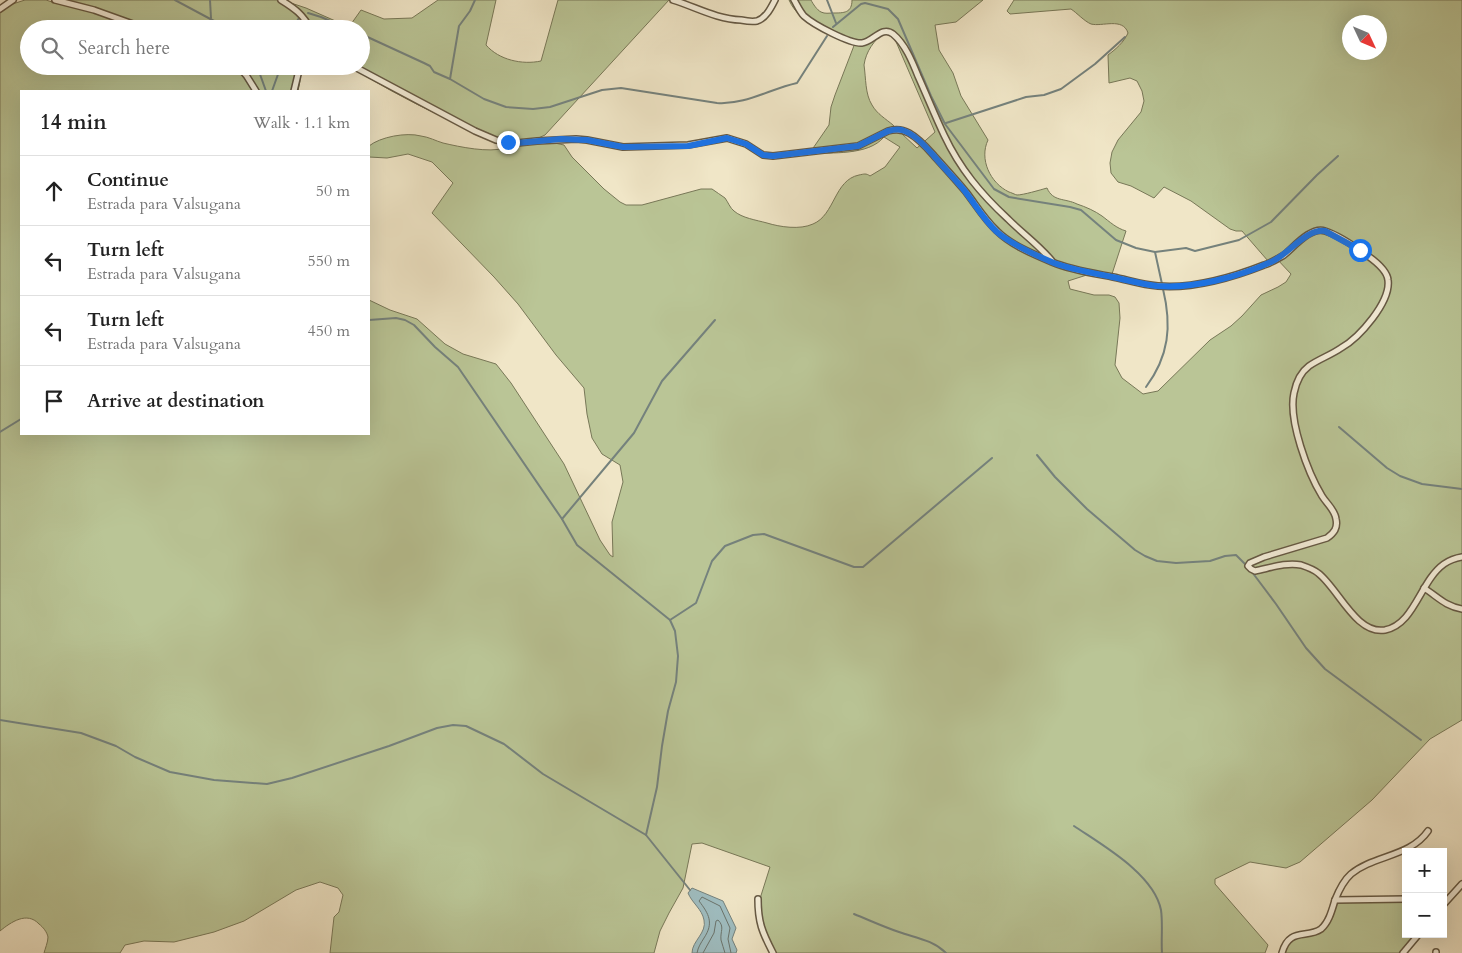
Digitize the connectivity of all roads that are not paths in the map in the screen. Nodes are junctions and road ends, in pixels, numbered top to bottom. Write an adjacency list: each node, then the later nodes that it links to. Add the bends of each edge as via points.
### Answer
1 (13, 0): 7 (street)
2 (55, 0): 8 (street)
3 (282, 0): 9 (street)
4 (673, 0): 5 (street, via 717,16 752,21 764,16)
5 (775, 0)
6 (794, 0): 15 (street, via 805,16 841,37 862,43 882,32 894,35 911,60 957,162 990,202 1042,248)
7 (0, 9)
8 (122, 20)
9 (306, 20)
10 (246, 75): 13 (street)
11 (298, 75): 14 (street)
12 (370, 75): 15 (street, via 475,131 496,140 517,143 576,139 623,147 688,146 727,138 746,144 763,155 773,156 858,146 888,131 902,130 927,148 998,233)
13 (255, 90)
14 (294, 90)
15 (1053, 262): 17 (street, via 1075,270 1135,282 1188,286 1273,262 1308,235 1322,230 1378,264 1388,280 1381,307 1343,348 1310,365 1303,372 1294,393 1298,438 1311,475 1335,515 1337,525 1327,538 1264,557 1248,566 1256,570 1290,564 1311,568 1330,584 1362,623 1379,630 1400,624)
16 (1462, 557): 17 (street, via 1447,562)
17 (1424, 588): 18 (street, via 1444,603)
18 (1462, 609)
19 (1428, 831): 23 (street, via 1409,848 1352,874)
20 (1462, 884): 22 (street)
21 (758, 898): 26 (street, via 760,925)
22 (1447, 898)
23 (1335, 900): 24 (street); 27 (street, via 1321,928 1295,936)
24 (1402, 900)
25 (1416, 938): 28 (street)
26 (773, 953)
27 (1282, 953)
28 (1403, 953)

